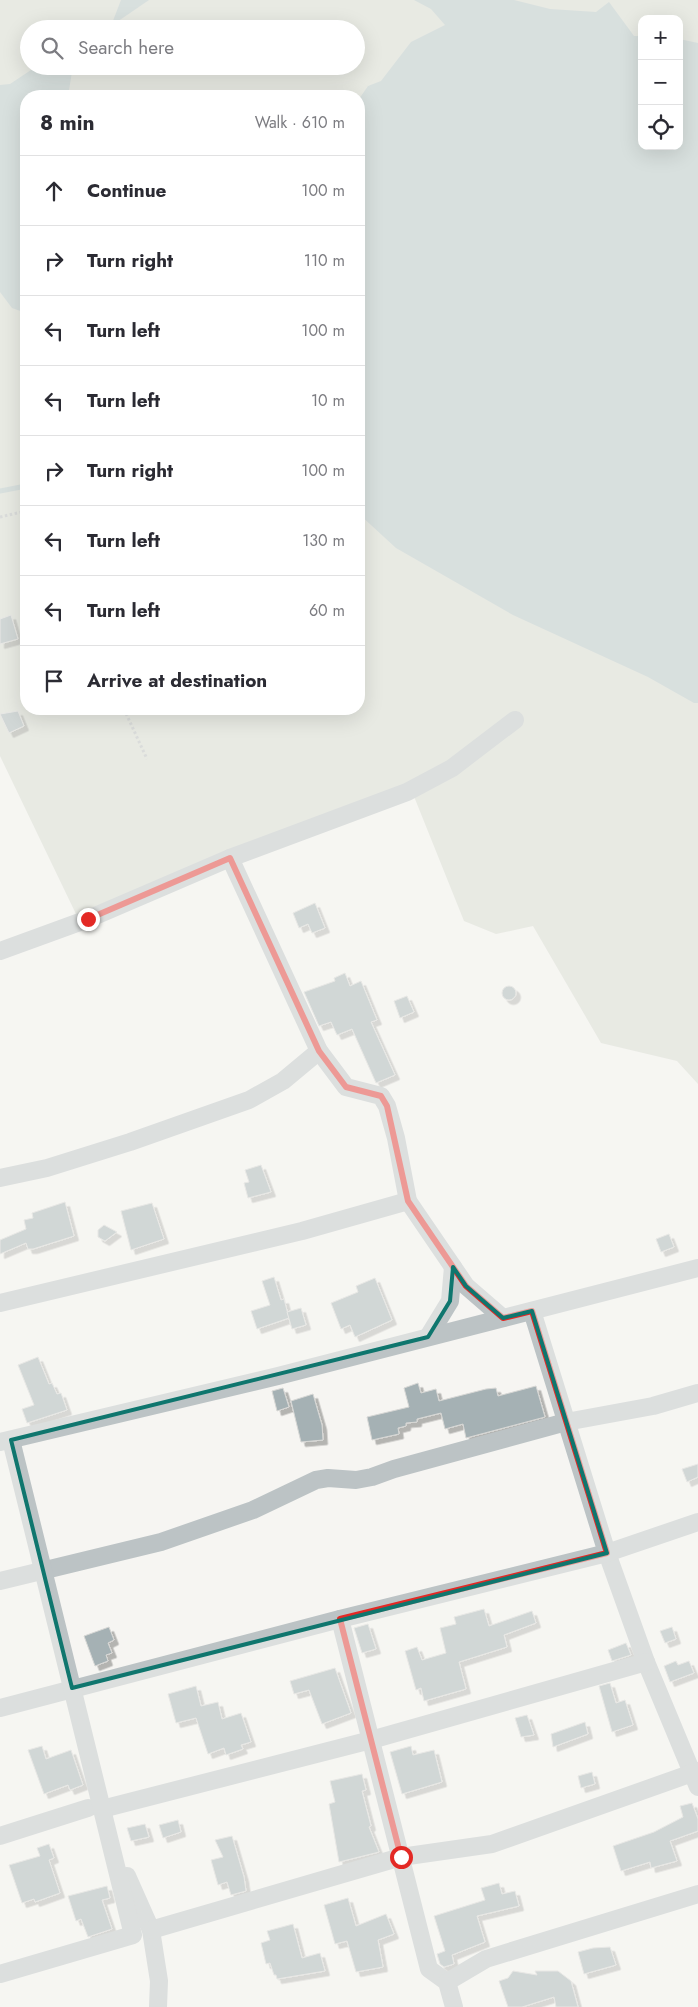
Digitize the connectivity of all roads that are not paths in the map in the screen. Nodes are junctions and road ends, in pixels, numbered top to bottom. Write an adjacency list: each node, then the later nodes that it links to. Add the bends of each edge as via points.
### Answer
1 (515, 720): 2 (street, via 452,768 407,792)
2 (230, 858): 3 (street, via 88,919); 4 (street)
3 (0, 951)
4 (319, 1051): 5 (street, via 283,1081 249,1100 121,1145 47,1168); 6 (street, via 346,1087 381,1096 387,1106)
5 (0, 1178)
6 (408, 1201): 7 (street); 9 (street, via 302,1231)
7 (453, 1268): 11 (street, via 466,1286); 12 (street, via 450,1301)
8 (698, 1268): 10 (street)
9 (0, 1303)
10 (532, 1311): 11 (street); 14 (street)
11 (503, 1318): 12 (street)
12 (428, 1338): 15 (street)
13 (698, 1393): 14 (street, via 653,1406)
14 (566, 1422): 17 (street); 18 (street, via 372,1477 316,1480 253,1510 161,1542)
15 (6, 1441): 18 (street)
16 (698, 1522): 17 (street)
17 (607, 1553): 20 (street); 21 (street)
18 (44, 1569): 19 (street); 22 (street)
19 (0, 1581)
20 (340, 1619): 22 (street); 24 (street)
21 (646, 1662): 24 (street); 25 (street)
22 (72, 1688): 23 (street); 26 (street, via 100,1760); 31 (street, via 133,1935)
23 (0, 1708)
24 (371, 1740): 26 (street); 28 (street)
25 (696, 1777): 28 (street, via 492,1844)
26 (95, 1808): 27 (street); 30 (street)
27 (0, 1836)
28 (401, 1857): 30 (street); 32 (street, via 429,1969)
29 (698, 1894): 32 (street, via 486,1959)
30 (151, 1930): 33 (street, via 159,1982)
31 (0, 1974)
32 (447, 1982): 34 (street)
33 (158, 2007)
34 (454, 2007)

